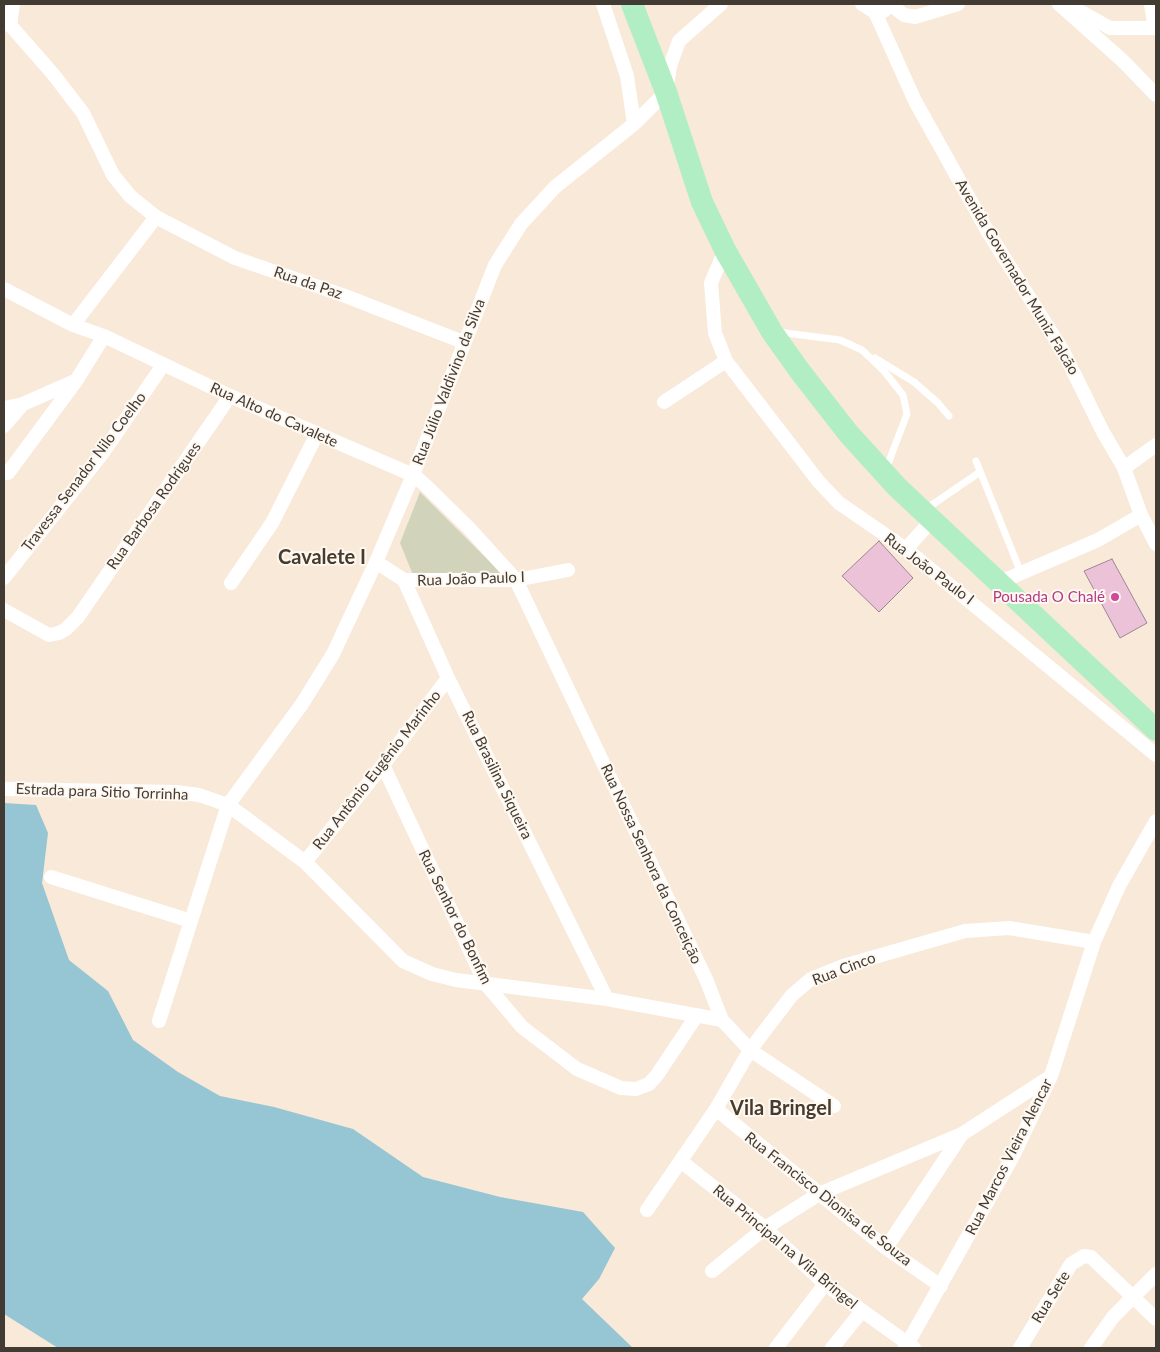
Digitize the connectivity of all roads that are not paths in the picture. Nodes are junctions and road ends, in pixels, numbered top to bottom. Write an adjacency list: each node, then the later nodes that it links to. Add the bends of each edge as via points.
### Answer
1 (13, 4): 11 (street)
2 (604, 4): 15 (street, via 627,76)
3 (632, 4): 13 (highway)
4 (721, 4): 13 (street, via 679,41 670,66)
5 (862, 4): 10 (street)
6 (958, 4): 10 (street, via 915,17)
7 (1059, 4): 14 (street)
8 (1067, 4): 12 (street, via 1110,28)
9 (1152, 4): 12 (street)
10 (887, 9): 36 (street, Avenida Governador Muniz Falcão, via 915,101 988,232 1063,351)
11 (7, 22): 16 (street, Rua da Paz, via 83,114 113,175 130,196)
12 (1156, 28)
13 (666, 92): 15 (street, Rua Júlio Valdivino da Silva); 17 (highway, via 702,202)
14 (1156, 95)
15 (634, 124): 22 (street, Rua Júlio Valdivino da Silva, via 555,187 520,224 495,264)
16 (156, 217): 19 (street); 22 (street, Rua da Paz, via 235,258)
17 (725, 250): 20 (highway); 24 (street, Rua João Paulo I, via 711,283 715,333)
18 (4, 289): 19 (street, Rua Alto do Cavalete)
19 (73, 325): 21 (street, Rua Alto do Cavalete)
20 (772, 332): 23 (lane, via 840,340); 39 (highway, via 848,433)
21 (104, 336): 25 (street, Rua Alto do Cavalete); 26 (street)
22 (463, 342): 40 (street, Rua Júlio Valdivino da Silva)
23 (862, 350): 31 (lane, via 914,382); 39 (lane, via 903,395 907,414)
24 (726, 361): 28 (street); 44 (street, Rua João Paulo I, via 838,503)
25 (163, 365): 27 (street, Rua Alto do Cavalete); 48 (street, Travessa Senador Nilo Coelho, via 102,454)
26 (76, 381): 29 (street); 38 (street)
27 (230, 396): 33 (street, Rua Alto do Cavalete); 53 (street, Rua Barbosa Rodrigues, via 78,617 59,633 49,635)
28 (664, 402)
29 (23, 404): 30 (street); 32 (street)
30 (4, 408)
31 (949, 416)
32 (4, 426)
33 (317, 434): 40 (street, Rua Alto do Cavalete); 51 (street, via 272,523)
34 (1156, 445): 36 (street)
35 (976, 461): 37 (lane)
36 (1124, 468): 42 (street, Avenida Governador Muniz Falcão)
37 (980, 472): 41 (lane); 47 (lane)
38 (8, 473)
39 (885, 473): 41 (highway)
40 (412, 475): 45 (street, Rua Júlio Valdivino da Silva); 50 (street, Rua Alto do Cavalete)
41 (928, 515): 44 (street); 52 (highway)
42 (1142, 515): 43 (street, Avenida Governador Muniz Falcão); 47 (street, via 1098,540)
43 (1156, 544)
44 (906, 549): 56 (street, Rua João Paulo I)
45 (376, 562): 49 (street); 59 (street, Rua Júlio Valdivino da Silva, via 333,654 302,704)
46 (568, 570): 50 (street, Rua João Paulo I)
47 (1021, 573): 52 (street)
48 (4, 578)
49 (404, 580): 50 (street, Rua João Paulo I); 54 (street, Rua Brasilina Siqueira)
50 (516, 580): 68 (street, Rua Nossa Senhora da Conceição, via 706,979)
51 (231, 583)
52 (998, 583): 55 (highway)
53 (4, 610)
54 (448, 678): 57 (street, Rua Antônio Eugênio Marinho); 66 (street, Rua Brasilina Siqueira)
55 (1156, 730)
56 (1156, 755)
57 (383, 765): 61 (street, Rua Antônio Eugênio Marinho); 65 (street, Rua Senhor do Bonfim)
58 (4, 789): 59 (street, Estrada para Sitio Torrinha, via 176,792 199,795)
59 (228, 805): 61 (street, Estrada para Sitio Torrinha); 63 (street, Rua Júlio Valdivino da Silva)
60 (1156, 821): 64 (street, Rua Marcos Vieira Alencar, via 1119,886)
61 (305, 862): 65 (street, Estrada para Sitio Torrinha, via 403,961 432,974)
62 (52, 877): 63 (street)
63 (191, 921): 69 (street, Rua Júlio Valdivino da Silva)
64 (1094, 942): 70 (street, Rua Cinco, via 1009,928 965,931 843,966 812,979 792,995); 71 (street, Rua Marcos Vieira Alencar)
65 (485, 983): 66 (street, Estrada para Sitio Torrinha); 67 (street, Rua Senhor do Bonfim, via 522,1027 577,1068 621,1088 636,1089 648,1084)
66 (607, 998): 67 (street, Estrada para Sitio Torrinha)
67 (697, 1015): 68 (street, Estrada para Sitio Torrinha)
68 (722, 1020): 70 (street, Rua Nossa Senhora da Conceição)
69 (159, 1021)
70 (750, 1050): 72 (street, Rua Nossa Senhora da Conceição); 73 (street, Rua Cinco)
71 (1051, 1076): 74 (street); 83 (street, Rua Marcos Vieira Alencar, via 1012,1156)
72 (834, 1106)
73 (716, 1109): 75 (street, Rua Cinco); 76 (street, Rua Francisco Dionisa de Souza)
74 (962, 1134): 76 (street); 79 (street)
75 (682, 1162): 77 (street, Rua Cinco); 78 (street, Rua Principal na Vila Bringel)
76 (819, 1194): 78 (street); 79 (street, Rua Francisco Dionisa de Souza)
77 (647, 1210)
78 (764, 1228): 80 (street); 82 (street, Rua Principal na Vila Bringel)
79 (886, 1248): 83 (street, Rua Francisco Dionisa de Souza)
80 (712, 1271)
81 (1156, 1274): 84 (street)
82 (825, 1284): 85 (street, Rua Principal na Vila Bringel); 88 (street)
83 (941, 1286): 87 (street, Rua Marcos Vieira Alencar)
84 (1133, 1297): 86 (street); 90 (street, Rua Sete, via 1091,1257 1077,1259); 91 (street, via 1113,1317)
85 (862, 1311): 87 (street, Rua Principal na Vila Bringel); 89 (street)
86 (1156, 1319)
87 (909, 1347)
88 (776, 1348)
89 (832, 1348)
90 (1020, 1348)
91 (1091, 1348)

